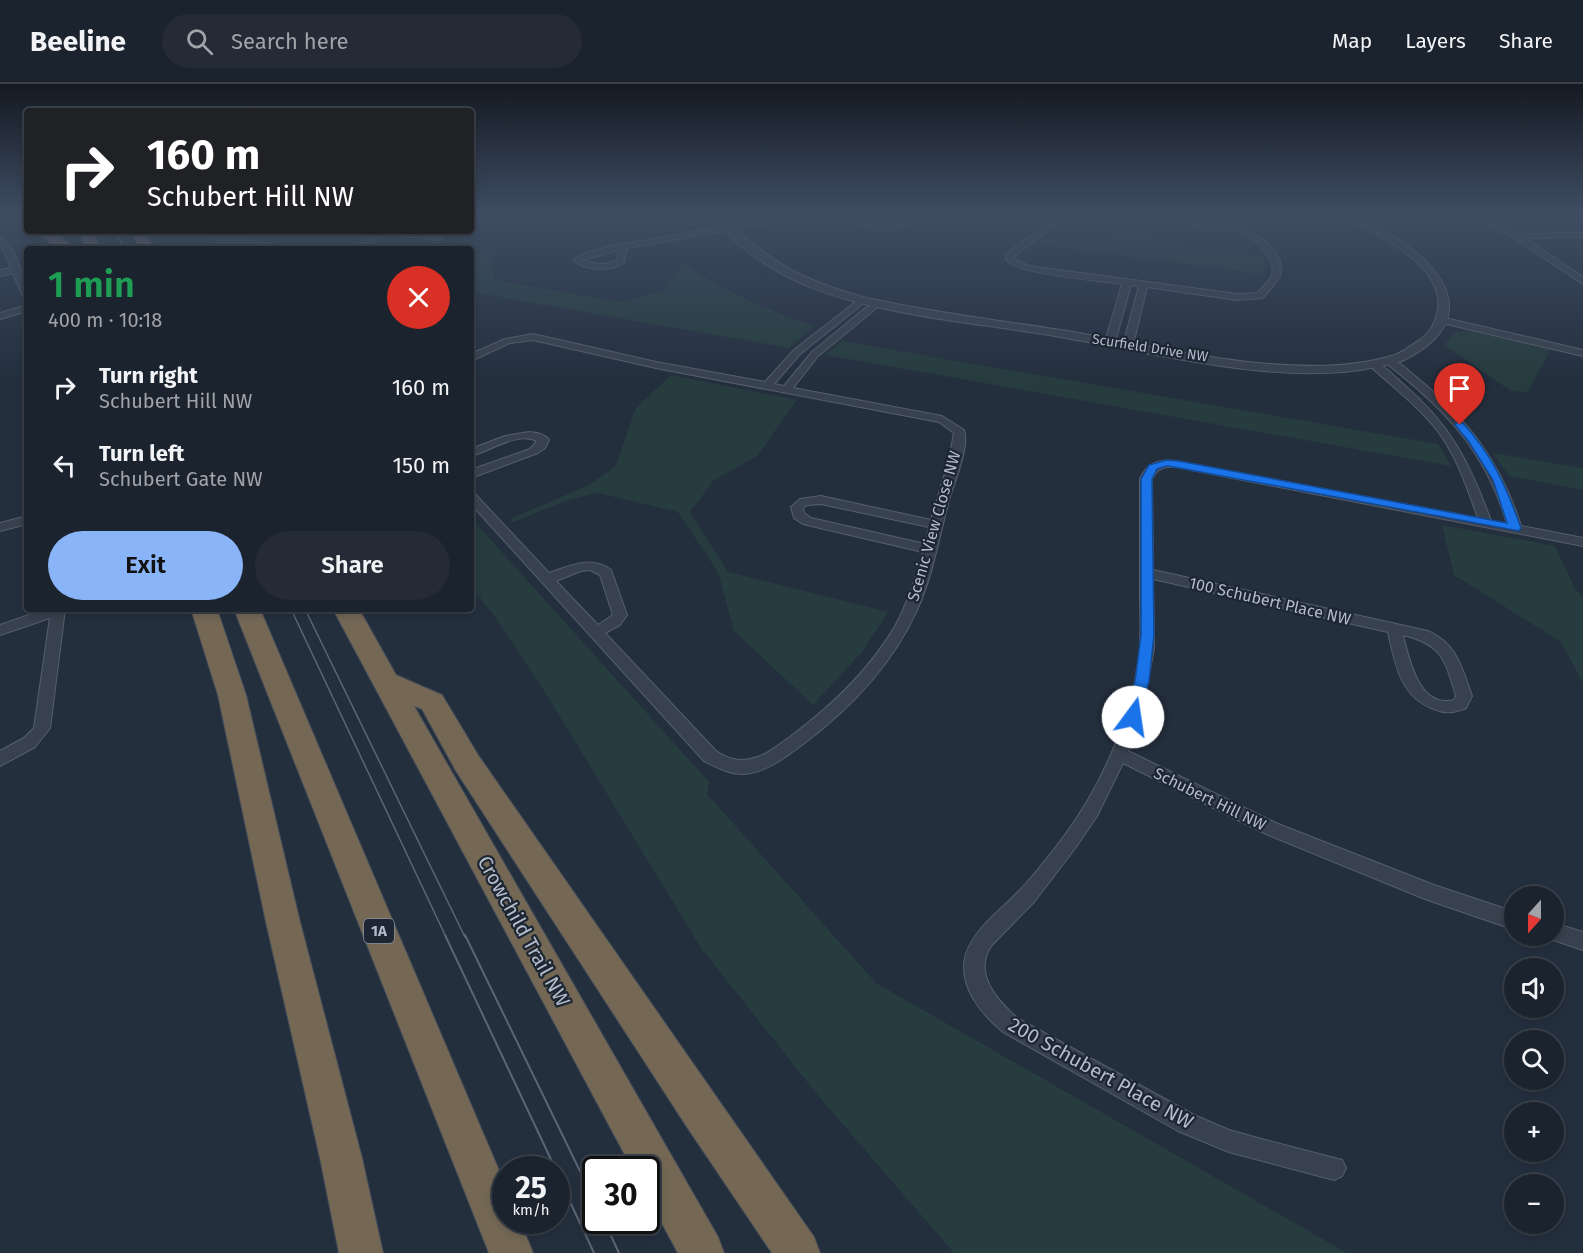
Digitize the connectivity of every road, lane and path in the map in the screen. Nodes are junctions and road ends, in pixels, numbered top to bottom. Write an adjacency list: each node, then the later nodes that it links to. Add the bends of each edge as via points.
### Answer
1 (16, 270): 7 (street); 11 (street)
2 (783, 270): 12 (street, Scurfield Drive NW)
3 (1041, 270): 9 (street)
4 (1276, 270): 10 (street, via 1276,275 1260,296 1237,297)
5 (1427, 270): 16 (street, via 1440,287)
6 (1566, 270): 8 (street)
7 (0, 273)
8 (1583, 281)
9 (1127, 282): 10 (street); 18 (street)
10 (1144, 284): 19 (street)
11 (24, 289)
12 (862, 300): 13 (street, Scurfield Drive NW); 25 (street, via 808,342)
13 (877, 303): 18 (street, Scurfield Drive NW); 26 (street, via 815,354)
14 (24, 309): 15 (street)
15 (0, 316)
16 (1442, 317): 17 (street); 23 (street, Scurfield Drive NW, via 1434,333 1418,349)
17 (1549, 340): 20 (street); 21 (street)
18 (1110, 342): 19 (street, Scurfield Drive NW)
19 (1128, 345): 24 (street, Scurfield Drive NW, via 1278,368 1339,369)
20 (1583, 345)
21 (1583, 353)
22 (474, 357): 25 (street, Scenic View Close NW, via 508,341 532,337)
23 (1389, 361): 24 (street, Scurfield Drive NW); 28 (street, via 1438,402)
24 (1374, 364): 27 (street, via 1424,408)
25 (767, 386): 26 (street, Scenic View Close NW)
26 (786, 390): 34 (street, Scenic View Close NW, via 942,419 956,427 960,437)
27 (1450, 439): 28 (street); 33 (street)
28 (1473, 440): 36 (street, via 1498,480)
29 (474, 452): 30 (street, via 524,435 543,440 534,451)
30 (474, 473)
31 (474, 500): 40 (street, Scenic View Close NW)
32 (24, 521): 35 (street)
33 (1486, 523): 36 (street); 39 (street, via 1179,464 1161,464 1152,467 1146,479)
34 (936, 525): 38 (street, Scenic View Close NW); 38 (street, via 821,500 797,507 798,515 807,521)
35 (0, 527)
36 (1515, 528): 37 (street)
37 (1583, 542)
38 (929, 549): 48 (street, Scenic View Close NW, via 912,607 877,664 818,726 755,766 733,767 710,756)
39 (1147, 573): 46 (street, 100 Schubert Place NW); 50 (street, via 1148,635 1142,681)
40 (548, 579): 48 (street, Scenic View Close NW); 48 (street, via 585,566 606,573 620,615)
41 (50, 612): 47 (street)
42 (58, 612): 51 (street, via 42,728 31,742)
43 (205, 612): 56 (highway, via 232,696)
44 (248, 612): 57 (highway, 1A)
45 (348, 612): 49 (highway, Crowchild Trail NW)
46 (1394, 628): 46 (street, 100 Schubert Place NW, via 1414,691 1442,707 1460,704 1464,696 1444,645 1424,635)
47 (0, 630)
48 (596, 632)
49 (385, 681): 58 (highway, Crowchild Trail NW); 59 (highway, via 432,702 467,764)
50 (1119, 754): 52 (street, Schubert Hill NW, via 1272,829); 55 (street, 200 Schubert Place NW, via 1072,840 981,944 975,969 981,993 1010,1024 1186,1122 1229,1141)
51 (0, 759)
52 (1504, 917)
53 (1564, 935): 54 (street)
54 (1583, 940)
55 (1334, 1168)
56 (361, 1253)
57 (511, 1253)
58 (702, 1253)
59 (798, 1253)

